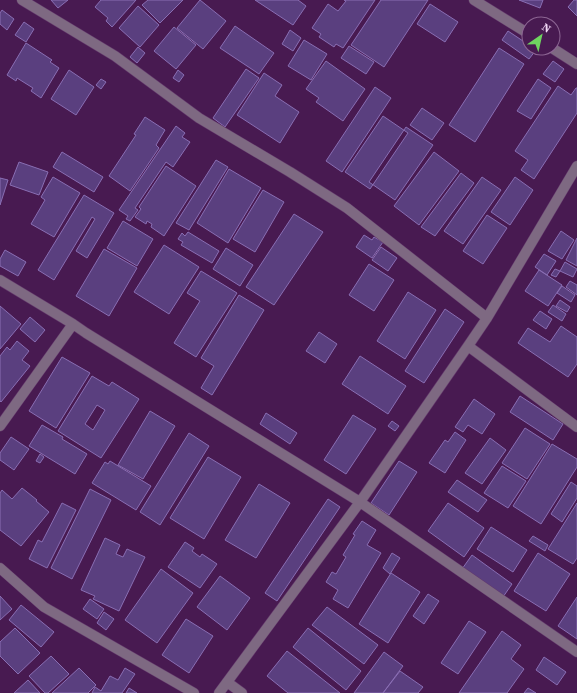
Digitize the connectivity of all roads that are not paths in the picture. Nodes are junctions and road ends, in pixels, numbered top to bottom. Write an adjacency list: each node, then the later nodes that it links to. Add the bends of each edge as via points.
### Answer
1 (22, 0): 8 (street, via 115,56 199,118 347,208)
2 (474, 0): 3 (street)
3 (521, 29)
4 (561, 54): 5 (street)
5 (577, 64)
6 (577, 166): 8 (street)
7 (0, 280): 9 (street)
8 (487, 318): 10 (street)
9 (73, 324): 11 (street); 13 (street)
10 (468, 346): 12 (street); 13 (street)
11 (0, 426)
12 (577, 427)
13 (360, 502): 15 (street); 16 (street)
14 (0, 568): 17 (street, via 44,607)
15 (577, 652)
16 (227, 682): 18 (street); 19 (street)
17 (194, 693)
18 (219, 693)
19 (242, 693)

